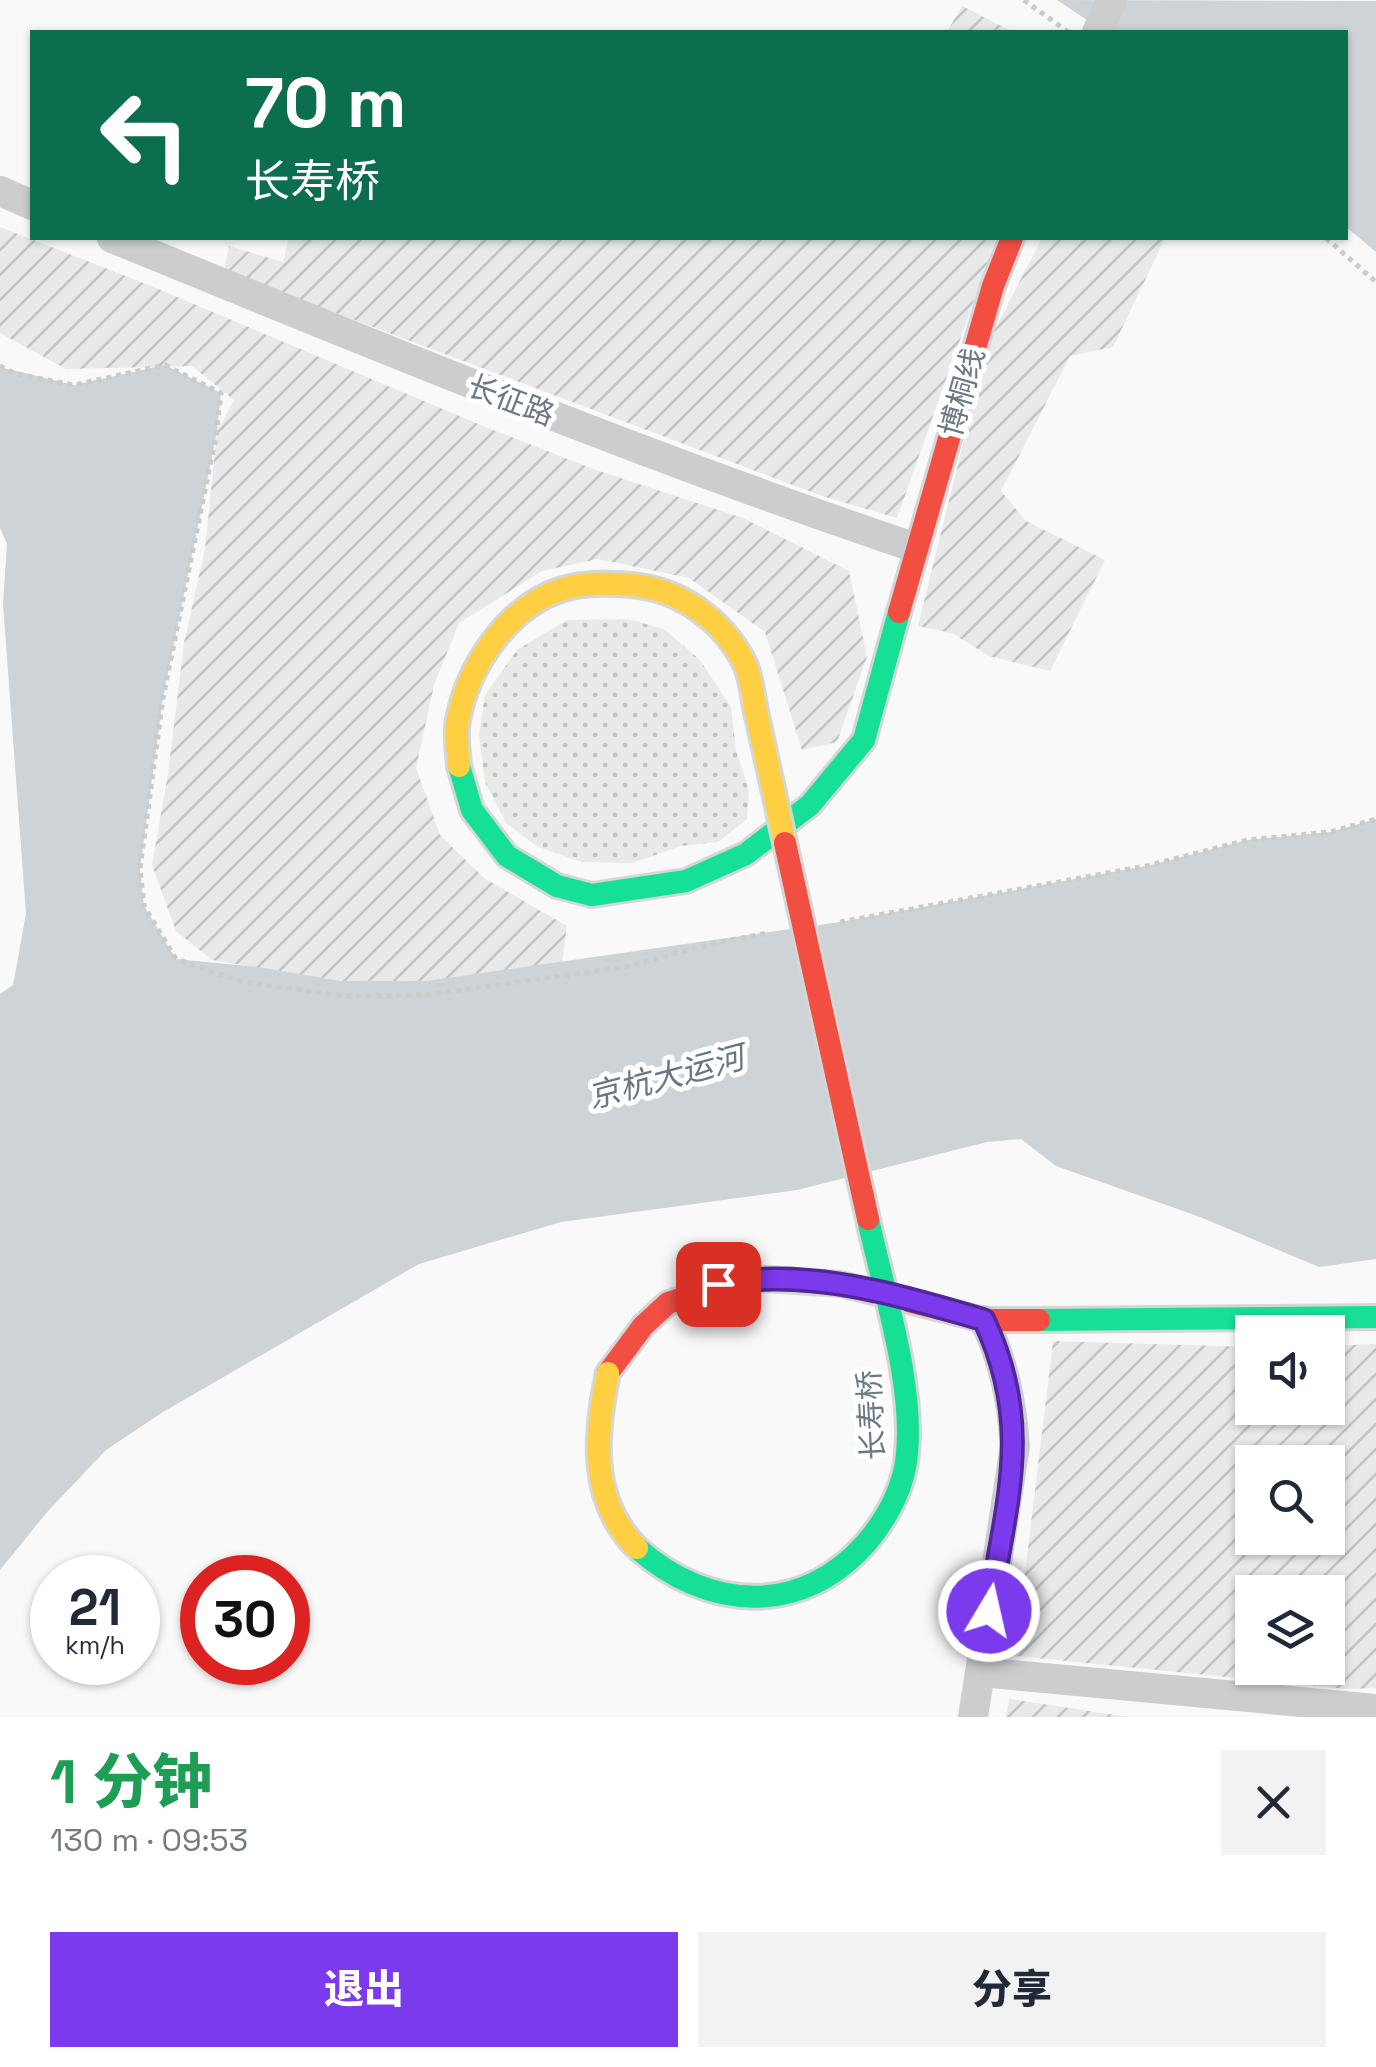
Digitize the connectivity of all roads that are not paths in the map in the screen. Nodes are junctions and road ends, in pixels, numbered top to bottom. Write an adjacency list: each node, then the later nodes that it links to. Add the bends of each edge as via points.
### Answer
1 (1112, 0): 2 (street)
2 (1098, 30)
3 (0, 192): 4 (street)
4 (30, 204)
5 (117, 240): 7 (street, 长征路, via 475,387)
6 (1011, 240): 7 (street, 博桐线)
7 (916, 548): 9 (street, 长寿桥, bridge, via 864,740 810,805 746,854 686,881 592,895 556,886 508,856 472,810 458,766 457,724 486,651 516,617 552,593 605,582 662,588 726,634 746,666 899,1360 909,1441 888,1515 864,1546 831,1575 784,1597 727,1596 676,1576 644,1554 616,1522 599,1470 597,1424 608,1373 669,1302 718,1284 771,1278 833,1283 930,1304)
8 (1376, 1316): 9 (street, 长寿桥)
9 (984, 1320): 10 (street, via 1002,1357 1015,1446)
10 (980, 1672): 11 (street); 12 (street)
11 (1376, 1708)
12 (972, 1717)

